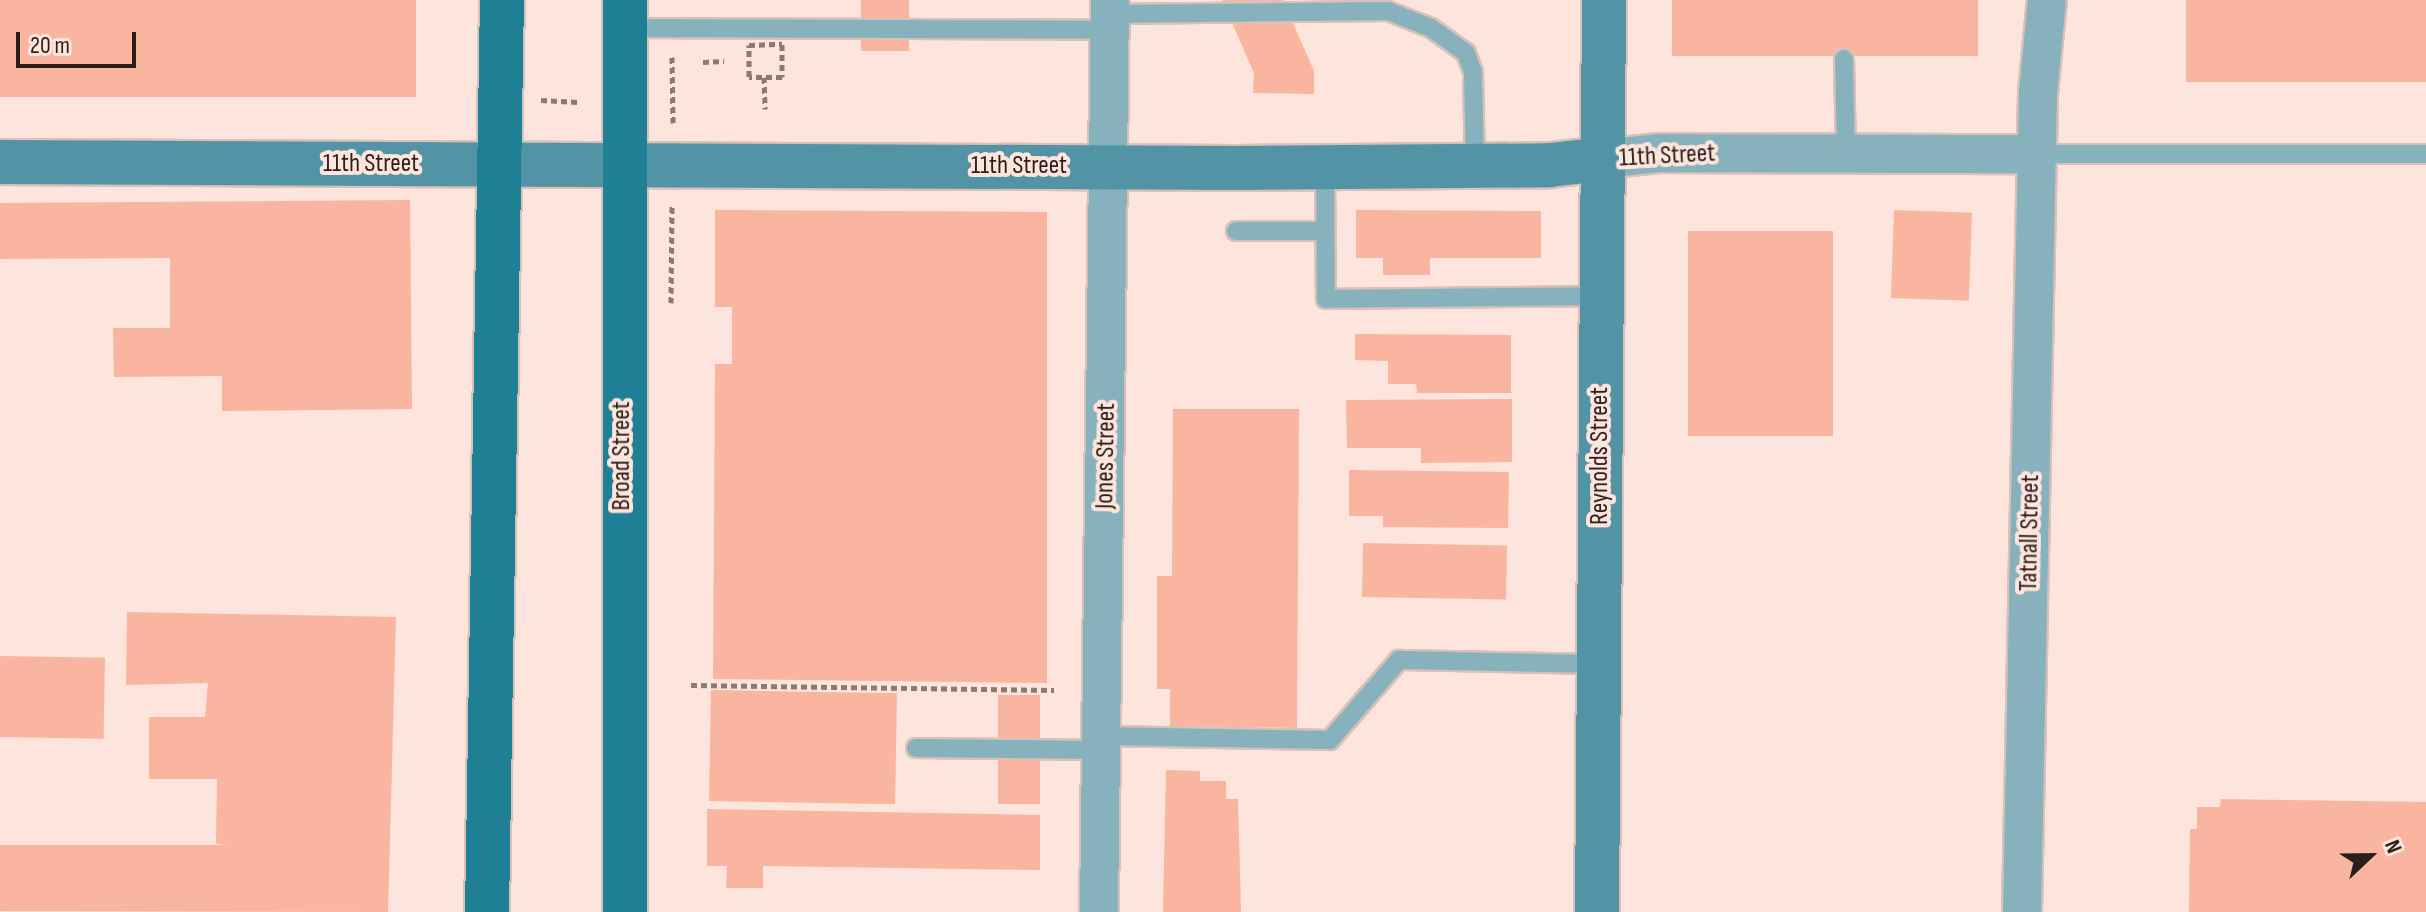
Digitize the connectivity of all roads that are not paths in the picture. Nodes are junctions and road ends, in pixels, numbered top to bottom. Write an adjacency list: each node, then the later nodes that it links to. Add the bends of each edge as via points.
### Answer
1 (502, 0): 16 (main road)
2 (1408, 0): 7 (lane)
3 (1604, 0): 14 (main road, Reynolds Street)
4 (2047, 0): 12 (street, Tatnall Street)
5 (1190, 6): 6 (lane); 9 (lane)
6 (1339, 6): 7 (lane)
7 (1388, 11): 19 (lane, via 1451,39 1466,53 1474,83)
8 (625, 14): 9 (lane); 17 (main road, Broad Street)
9 (1110, 15): 18 (street, Jones Street)
10 (1844, 59): 11 (lane)
11 (1846, 153): 12 (street, 11th Street); 14 (street, 11th Street)
12 (2037, 154): 13 (lane); 31 (street, Tatnall Street)
13 (2426, 154)
14 (1603, 159): 19 (main road, 11th Street); 23 (main road, Reynolds Street)
15 (0, 162): 16 (main road, 11th Street)
16 (500, 165): 17 (main road, 11th Street); 27 (main road)
17 (623, 165): 18 (main road, 11th Street); 28 (main road, Broad Street)
18 (1110, 166): 20 (main road, 11th Street); 25 (street, Jones Street)
19 (1475, 166): 20 (main road, 11th Street)
20 (1325, 167): 22 (lane)
21 (1236, 231): 22 (lane)
22 (1325, 231): 23 (lane, via 1326,299)
23 (1602, 296): 24 (main road, Reynolds Street)
24 (1598, 664): 25 (lane, via 1399,660 1330,740); 30 (main road, Reynolds Street)
25 (1101, 743): 26 (lane); 29 (street, Jones Street)
26 (916, 748)
27 (487, 912)
28 (625, 912)
29 (1099, 912)
30 (1597, 912)
31 (2022, 912)

